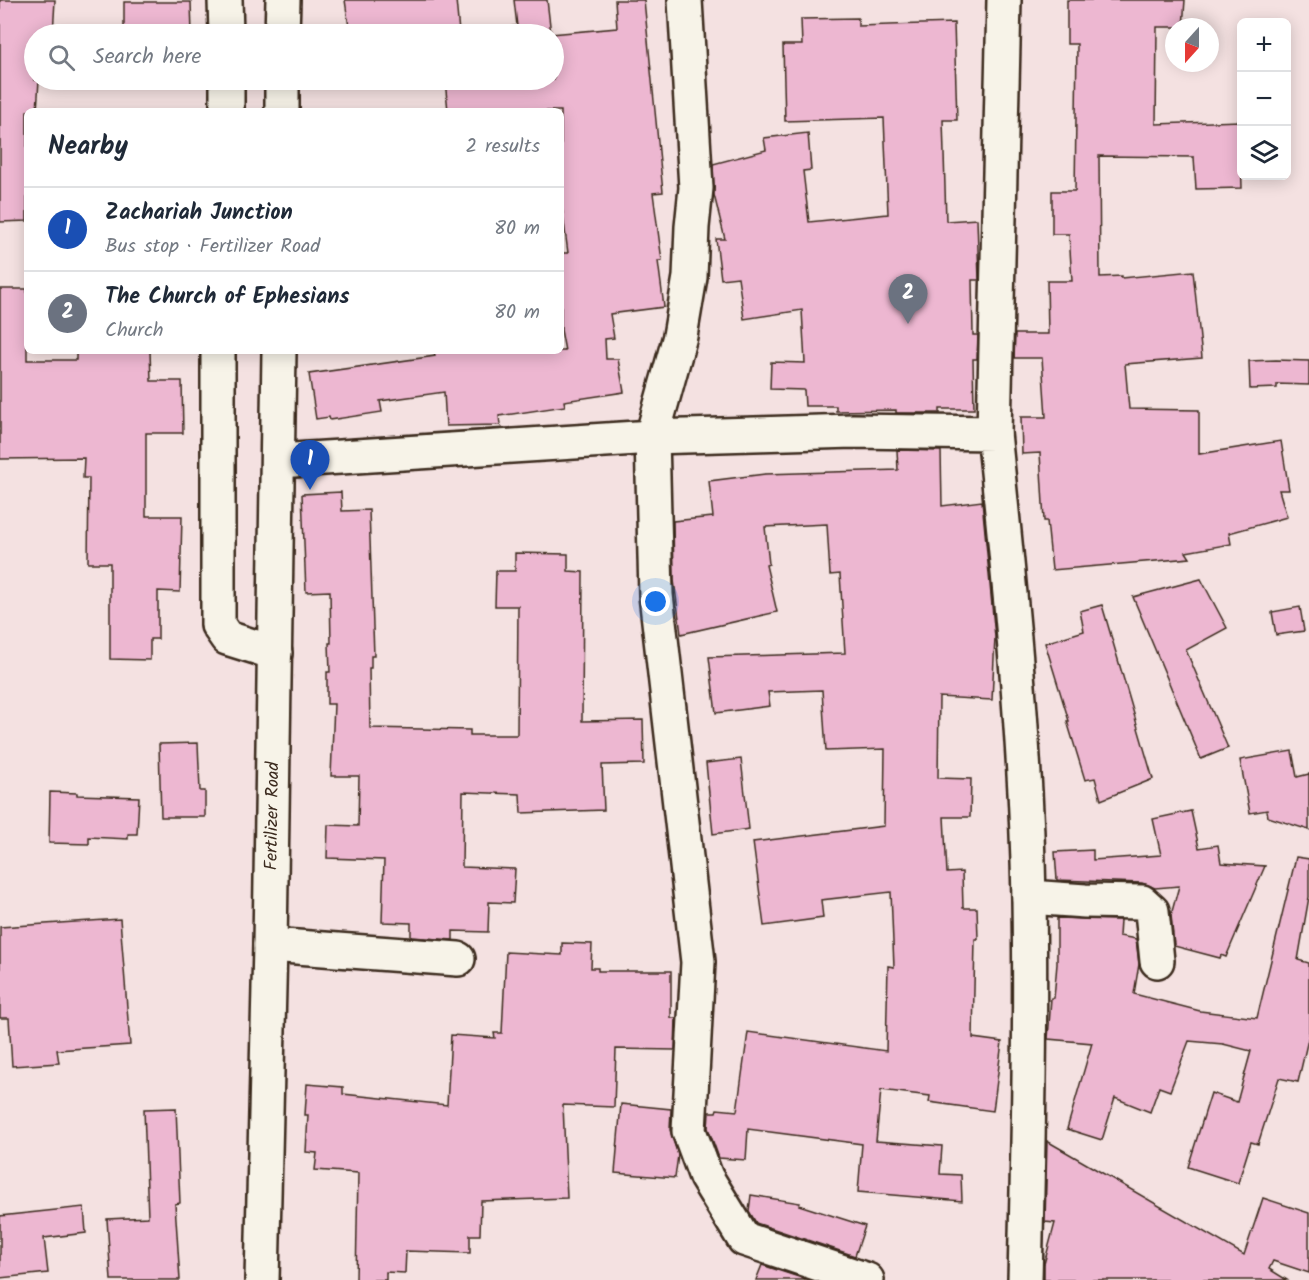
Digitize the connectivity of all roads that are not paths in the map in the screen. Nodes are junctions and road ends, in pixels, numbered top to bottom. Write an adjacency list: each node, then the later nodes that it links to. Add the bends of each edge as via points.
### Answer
1 (225, 0): 5 (street)
2 (283, 0): 6 (street)
3 (686, 0): 14 (street, via 696,188 690,277 680,336)
4 (1004, 0): 13 (street)
5 (226, 24)
6 (282, 24)
7 (227, 90): 9 (street)
8 (282, 90): 10 (street)
9 (228, 108)
10 (282, 108)
11 (218, 354): 16 (street, via 218,625 227,638)
12 (279, 354): 15 (street, Fertilizer Road)
13 (994, 433): 14 (street, via 853,431); 17 (street, via 1017,660)
14 (652, 437): 15 (street); 22 (street, via 656,596 698,962 689,1131 706,1178 744,1239)
15 (278, 461): 16 (street, Fertilizer Road)
16 (275, 653): 18 (street, Fertilizer Road)
17 (1029, 897): 20 (street, via 1142,902 1152,911); 23 (street)
18 (270, 945): 19 (street); 21 (street, Fertilizer Road)
19 (458, 959)
20 (1157, 961)
21 (262, 1280)
22 (867, 1280)
23 (1025, 1280)

